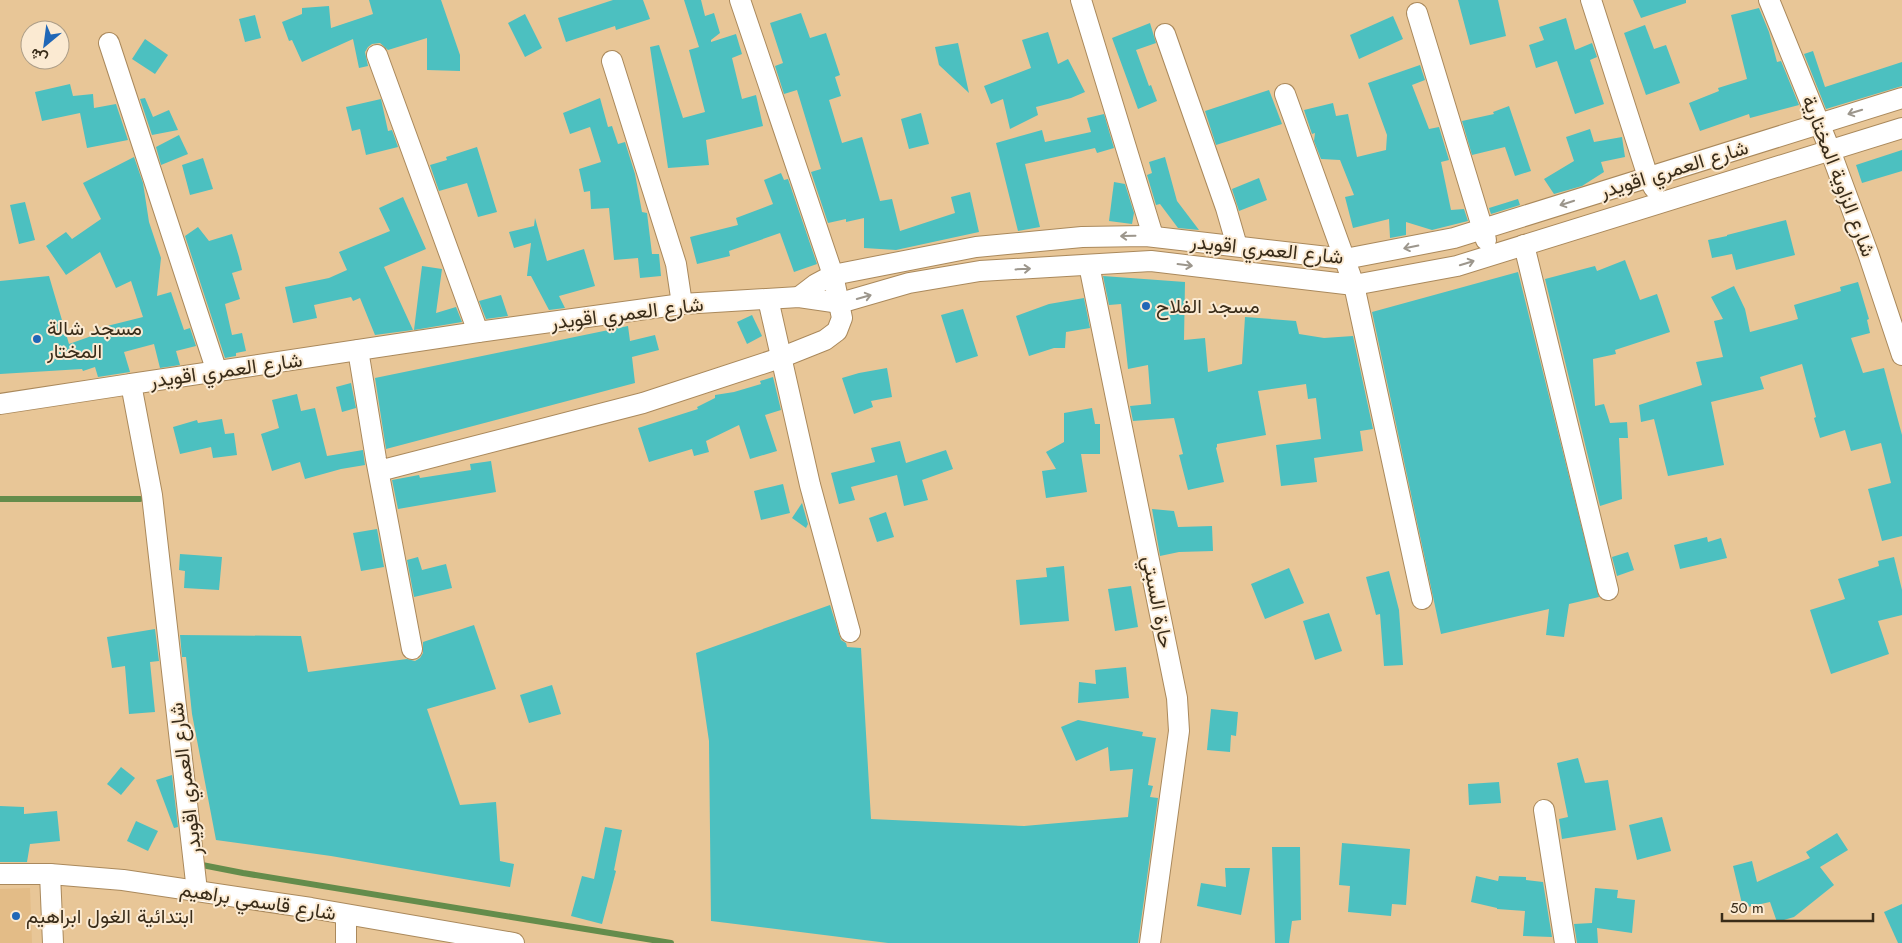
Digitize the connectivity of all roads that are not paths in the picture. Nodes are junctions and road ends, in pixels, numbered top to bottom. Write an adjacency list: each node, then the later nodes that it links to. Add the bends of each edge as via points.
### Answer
1 (740, 0): 24 (street)
2 (1081, 0): 18 (street)
3 (1591, 0): 15 (street)
4 (1769, 0): 12 (street, شارع الزاوية المختارية)
5 (1417, 13): 17 (street)
6 (1165, 34): 20 (street)
7 (108, 43): 34 (street)
8 (377, 55): 30 (street)
9 (612, 61): 28 (street, via 676,264)
10 (1285, 94): 22 (street)
11 (1902, 98): 12 (street, شارع العمري اقويدر, one-way to 12)
12 (1820, 123): 14 (street, شارع الزاوية المختارية); 15 (street, شارع العمري اقويدر)
13 (1902, 128): 14 (street, شارع العمري اقويدر)
14 (1830, 150): 16 (street, شارع العمري اقويدر); 32 (street, شارع الزاوية المختارية)
15 (1648, 177): 16 (street); 17 (street, شارع العمري اقويدر, one-way to 17)
16 (1661, 203): 19 (street, شارع العمري اقويدر)
17 (1483, 229): 21 (street); 22 (street, شارع العمري اقويدر, one-way to 22, via 1454,238)
18 (1153, 236): 20 (street, شارع العمري اقويدر); 24 (street, شارع العمري اقويدر, one-way to 24, via 1082,237 976,247)
19 (1524, 245): 21 (street, شارع العمري اقويدر); 38 (street)
20 (1237, 246): 22 (street, شارع العمري اقويدر)
21 (1490, 256): 25 (street, شارع العمري اقويدر, one-way to 21, via 1457,266)
22 (1345, 259): 25 (street)
23 (1089, 265): 25 (street, شارع العمري اقويدر, one-way to 25, via 1151,261); 29 (street, شارع العمري اقويدر, one-way to 23, via 909,283 980,271); 50 (street, حارة السبتي, via 1177,698 1179,731)
24 (833, 275): 26 (street, شارع العمري اقويدر); 29 (street)
25 (1354, 285): 39 (street)
26 (799, 297): 27 (street, شارع العمري اقويدر); 29 (street, شارع العمري اقويدر)
27 (768, 299): 28 (street, شارع العمري اقويدر); 33 (street)
28 (682, 304): 30 (street, شارع العمري اقويدر)
29 (840, 304): 33 (street, via 842,318 837,331 825,340)
30 (478, 332): 31 (street, شارع العمري اقويدر)
31 (358, 350): 34 (street, شارع العمري اقويدر); 37 (street)
32 (1902, 355)
33 (780, 358): 37 (street, via 643,403); 40 (street)
34 (217, 372): 35 (street, شارع العمري اقويدر)
35 (131, 384): 36 (street); 45 (street, شارع العمري اقويدر, via 152,495)
36 (0, 404)
37 (379, 471): 41 (street)
38 (1608, 590)
39 (1422, 599)
40 (850, 632)
41 (412, 649)
42 (1544, 810): 51 (street)
43 (0, 874): 44 (street, شارع قاسمي براهيم)
44 (50, 874): 45 (street, شارع قاسمي براهيم, via 124,880); 47 (street)
45 (197, 891): 46 (street, شارع قاسمي براهيم)
46 (346, 915): 48 (street); 49 (street, شارع قاسمي براهيم)
47 (54, 943)
48 (346, 943)
49 (514, 943)
50 (1150, 943)
51 (1564, 943)

